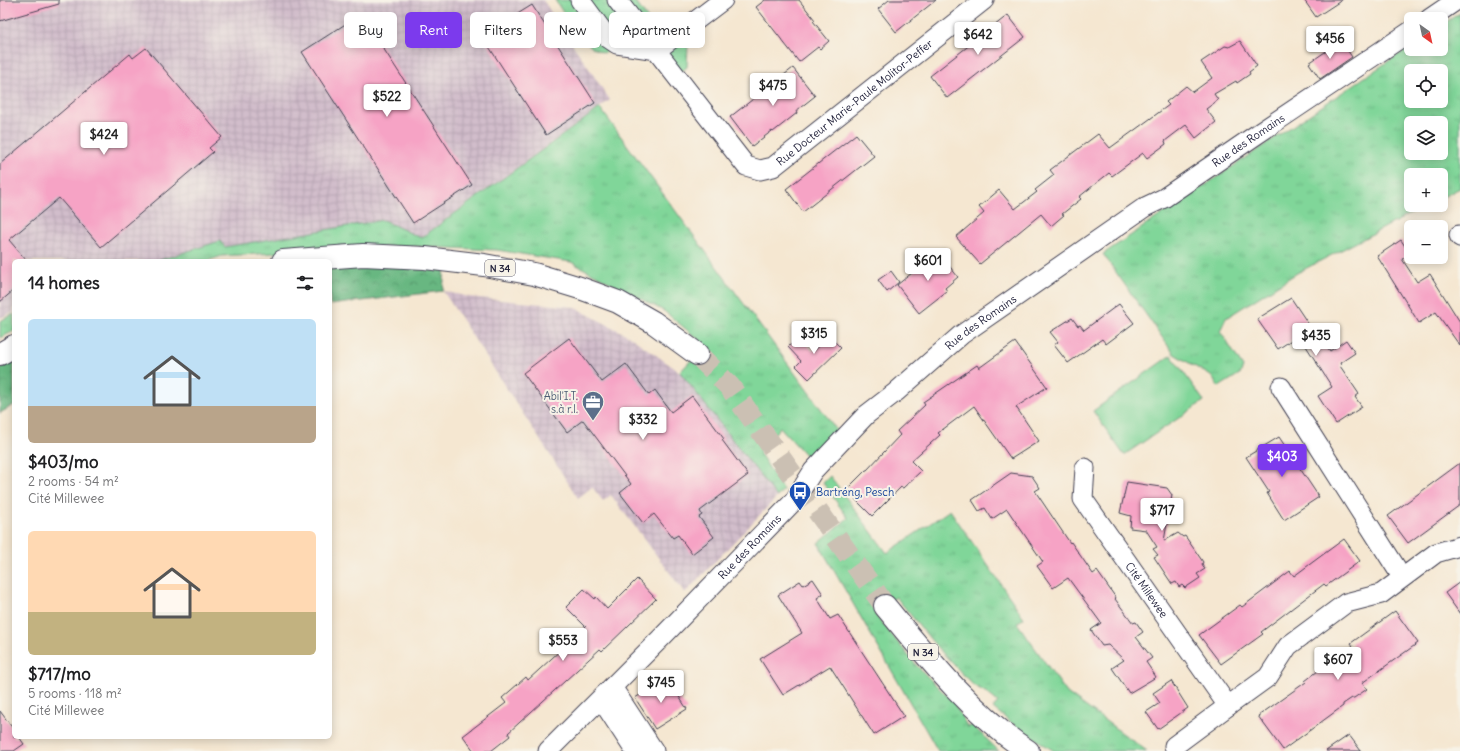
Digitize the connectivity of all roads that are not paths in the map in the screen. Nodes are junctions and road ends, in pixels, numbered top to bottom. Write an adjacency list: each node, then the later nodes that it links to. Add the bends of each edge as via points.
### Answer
1 (580, 0): 8 (street, via 608,38 617,44)
2 (618, 0): 8 (street)
3 (723, 0): 8 (street)
4 (984, 0): 8 (street, Rue Docteur Marie-Paule Molitor-Peffer, via 773,167 760,170 746,166)
5 (1457, 0): 6 (street)
6 (1439, 12)
7 (1404, 36): 18 (street, Rue des Romains, via 1164,198 1145,207 962,335 866,415 814,471 790,505)
8 (657, 50)
9 (310, 259): 12 (main road, N 34, via 363,255 425,258 534,274 618,302 653,322)
10 (12, 347): 11 (main road)
11 (0, 354)
12 (697, 354)
13 (1281, 386): 16 (street)
14 (1085, 468): 19 (street, Cité Millewee, via 1083,499)
15 (1460, 546): 16 (street, via 1436,553)
16 (1402, 577): 19 (street, via 1381,594 1346,603 1288,646 1268,677)
17 (885, 606): 24 (main road, N 34, via 926,656 963,695 1006,736)
18 (606, 693): 21 (street, Rue des Romains); 22 (street); 23 (street)
19 (1228, 706): 20 (street)
20 (1174, 746)
21 (548, 751)
22 (636, 751)
23 (654, 751)
24 (1028, 751)

